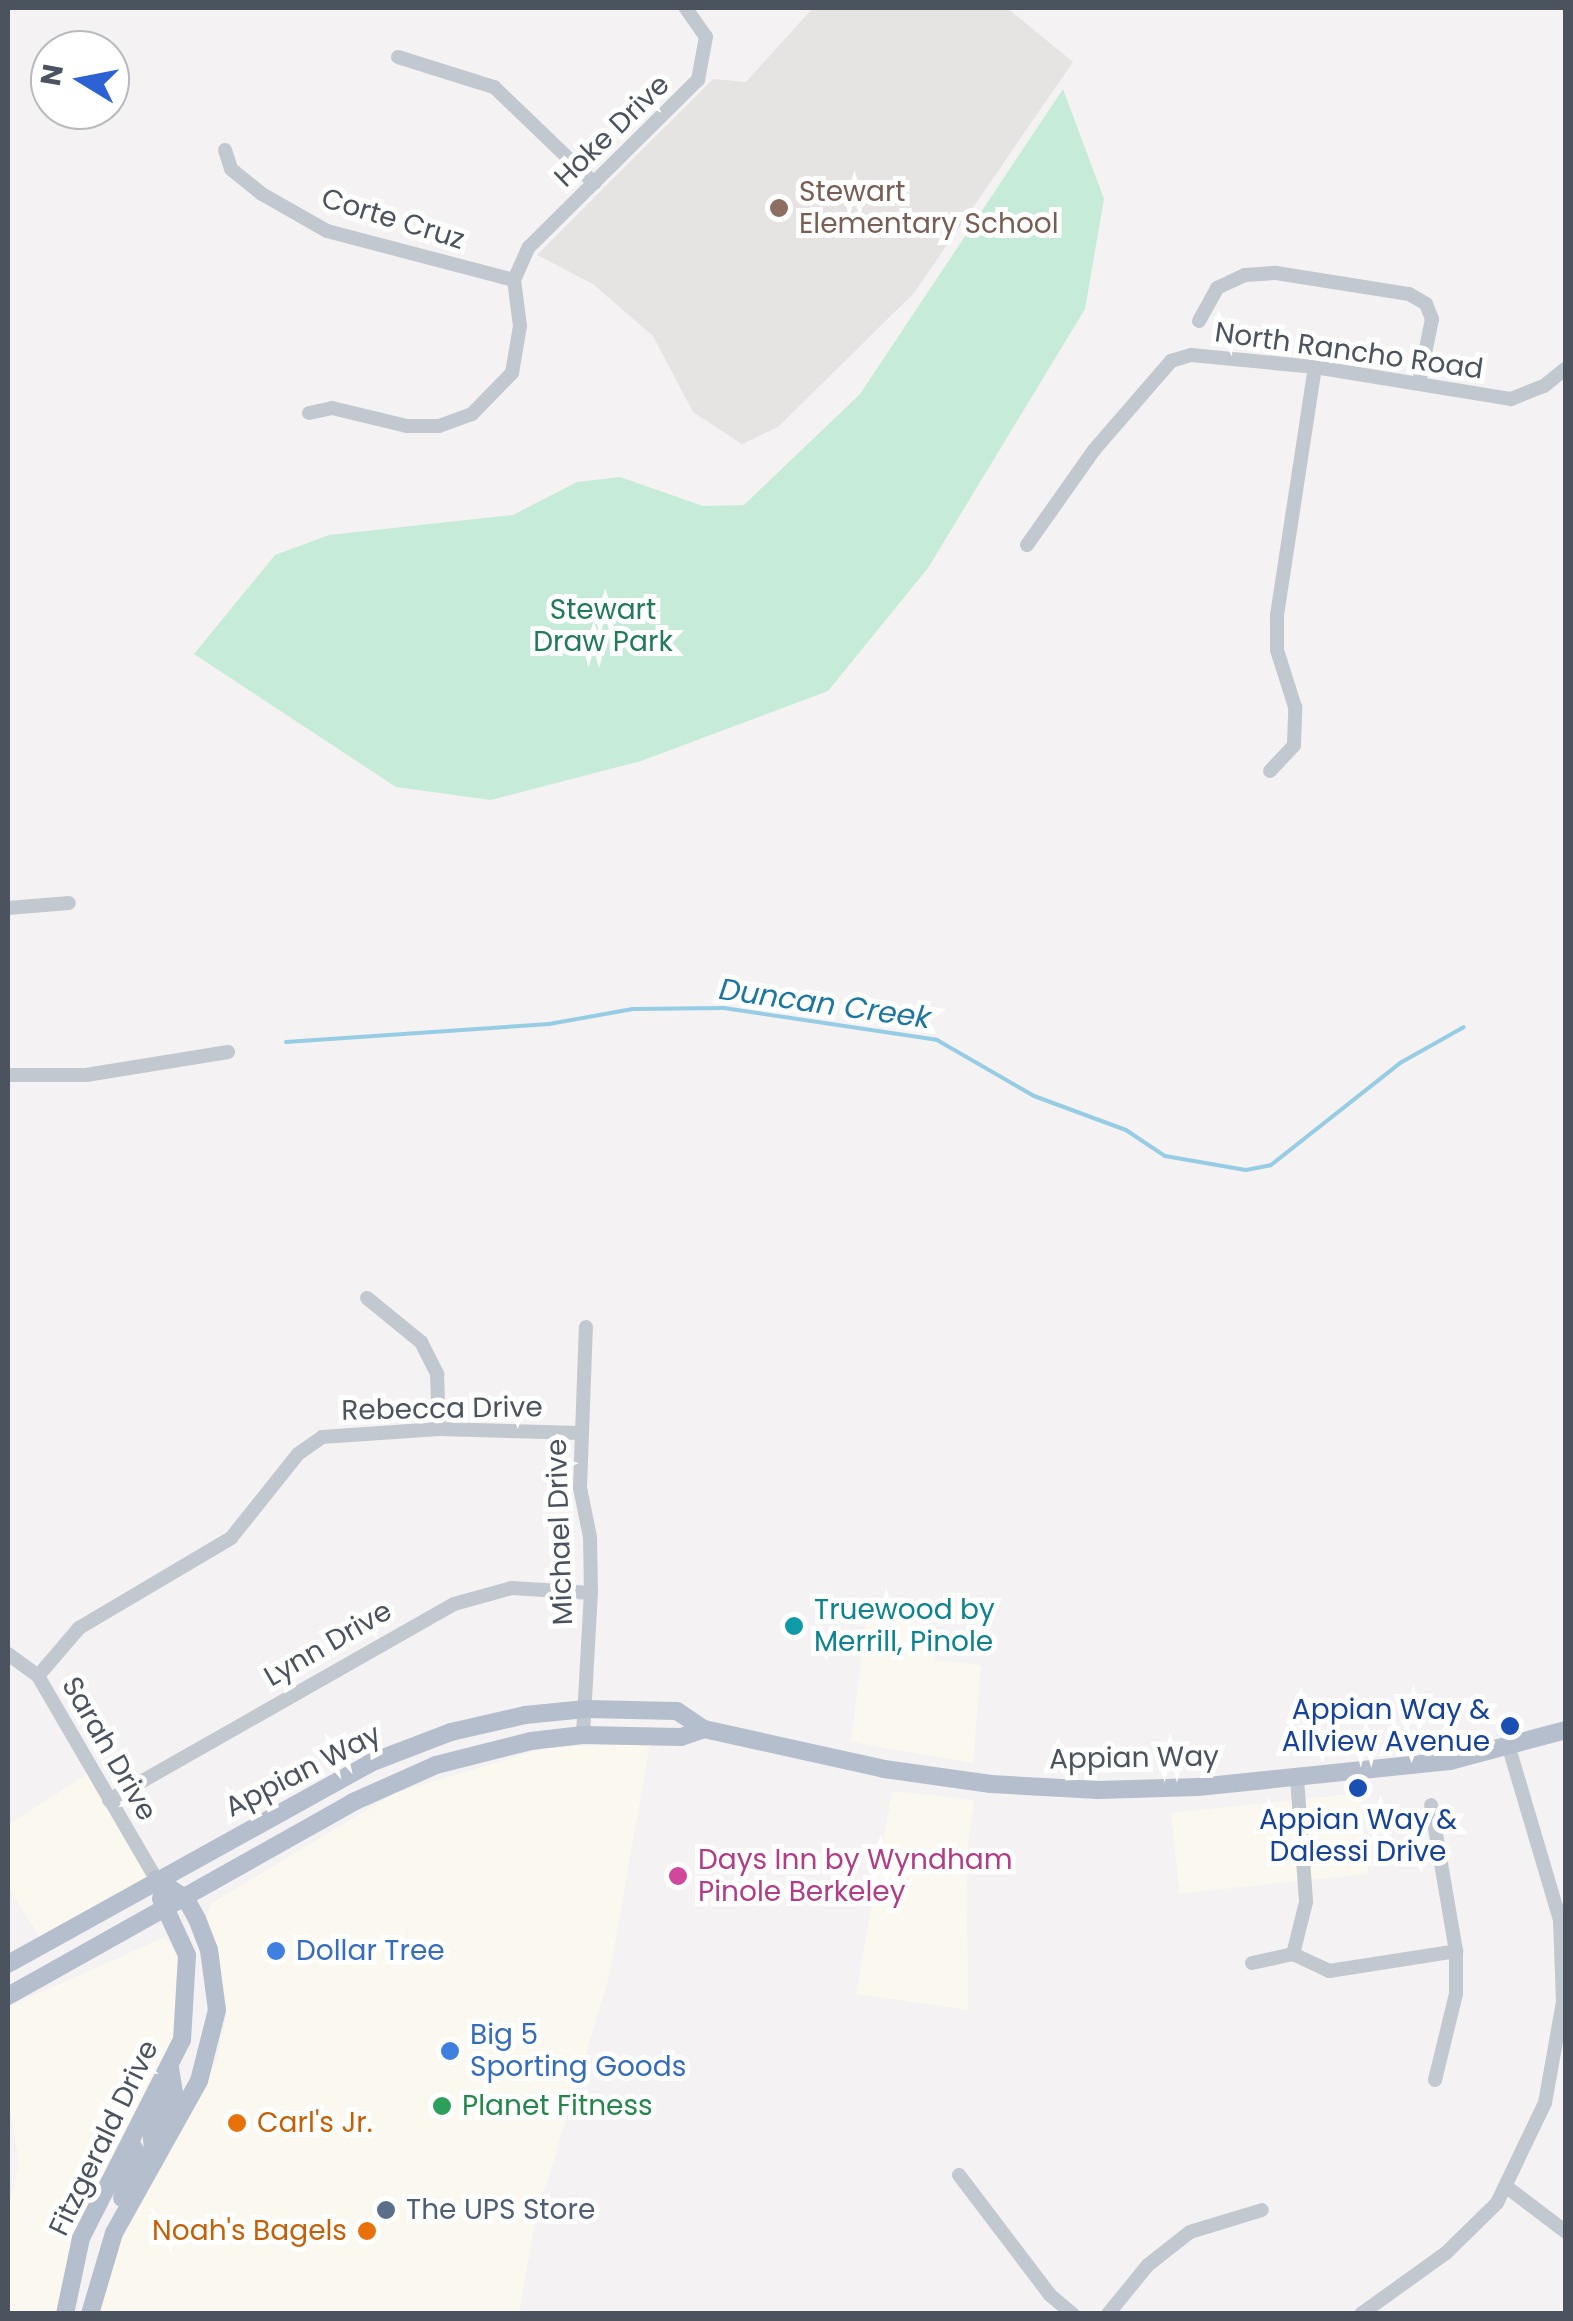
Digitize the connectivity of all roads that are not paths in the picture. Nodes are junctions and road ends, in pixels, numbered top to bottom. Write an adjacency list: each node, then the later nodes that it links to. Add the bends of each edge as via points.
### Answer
1 (686, 8): 4 (street, Hoke Drive, via 706,37 698,80)
2 (398, 56): 4 (street, via 494,87)
3 (225, 150): 5 (street, Corte Cruz, via 232,169 262,194 327,231)
4 (594, 184): 5 (street, Hoke Drive, via 529,248)
5 (514, 280): 10 (street, via 520,326 512,373 472,414 439,426 407,426 332,408)
6 (1198, 320): 9 (street, via 1216,288 1245,275 1276,273 1408,294 1426,304 1432,319)
7 (1314, 367): 9 (street, North Rancho Road); 11 (street, North Rancho Road, via 1191,355 1171,361 1094,450); 12 (street, via 1277,614 1294,746)
8 (1566, 368): 9 (street, North Rancho Road, via 1512,399)
9 (1419, 382)
10 (310, 414)
11 (1027, 545)
12 (1270, 772)
13 (69, 903): 14 (street)
14 (8, 908)
15 (228, 1052): 16 (street, via 86,1075)
16 (8, 1075)
17 (367, 1298): 19 (street, via 422,1342 437,1374)
18 (586, 1327): 20 (street, Michael Drive)
19 (439, 1429): 20 (street, Rebecca Drive); 23 (street, Rebecca Drive, via 322,1436 298,1454 231,1538 79,1628)
20 (580, 1433): 21 (street, Michael Drive)
21 (591, 1593): 24 (street, Michael Drive); 30 (street, Lynn Drive, via 512,1588 454,1604)
22 (8, 1654): 23 (street, Sarah Drive)
23 (38, 1676): 30 (street, Sarah Drive)
24 (586, 1708): 25 (main road, Appian Way, via 677,1711); 27 (street, Michael Drive); 32 (main road, Appian Way, via 467,1728 370,1763)
25 (704, 1729): 27 (main road, Appian Way, via 681,1738); 29 (main road, Appian Way, via 991,1784 1176,1788)
26 (1566, 1730): 28 (main road, Appian Way)
27 (583, 1734): 33 (main road, Appian Way, via 488,1749 392,1782)
28 (1509, 1748): 29 (main road, Appian Way); 35 (street)
29 (1297, 1778): 37 (street, via 1306,1902)
30 (110, 1800): 32 (street, Sarah Drive)
31 (1431, 1805): 36 (street)
32 (156, 1879): 33 (main road); 34 (main road, Fitzgerald Drive); 39 (main road, Appian Way)
33 (186, 1899): 34 (main road, Appian Way); 44 (main road, Fitzgerald Drive, via 210,1950 218,2010 199,2080)
34 (164, 1910): 40 (main road, Appian Way); 41 (main road, Fitzgerald Drive, via 187,1955 191,1981 182,2040)
35 (1563, 1919): 46 (street, via 1556,2053 1531,2143)
36 (1456, 1952): 37 (street, via 1329,1971); 42 (street, via 1456,1994)
37 (1294, 1954): 38 (street)
38 (1252, 1963)
39 (8, 1964)
40 (8, 1996)
41 (170, 2067): 43 (main road, Fitzgerald Drive); 44 (main road, via 174,2093 152,2136)
42 (1436, 2080)
43 (131, 2143): 48 (main road, via 137,2154); 50 (main road, Fitzgerald Drive, via 81,2238)
44 (153, 2164): 48 (main road, Fitzgerald Drive)
45 (959, 2174): 52 (street, via 1050,2296)
46 (1508, 2188): 49 (street); 54 (street, via 1446,2253)
47 (1262, 2210): 53 (street, via 1190,2232 1148,2265)
48 (114, 2232): 51 (main road, Fitzgerald Drive)
49 (1566, 2232)
50 (65, 2314)
51 (90, 2314)
52 (1074, 2314)
53 (1108, 2314)
54 (1361, 2314)

